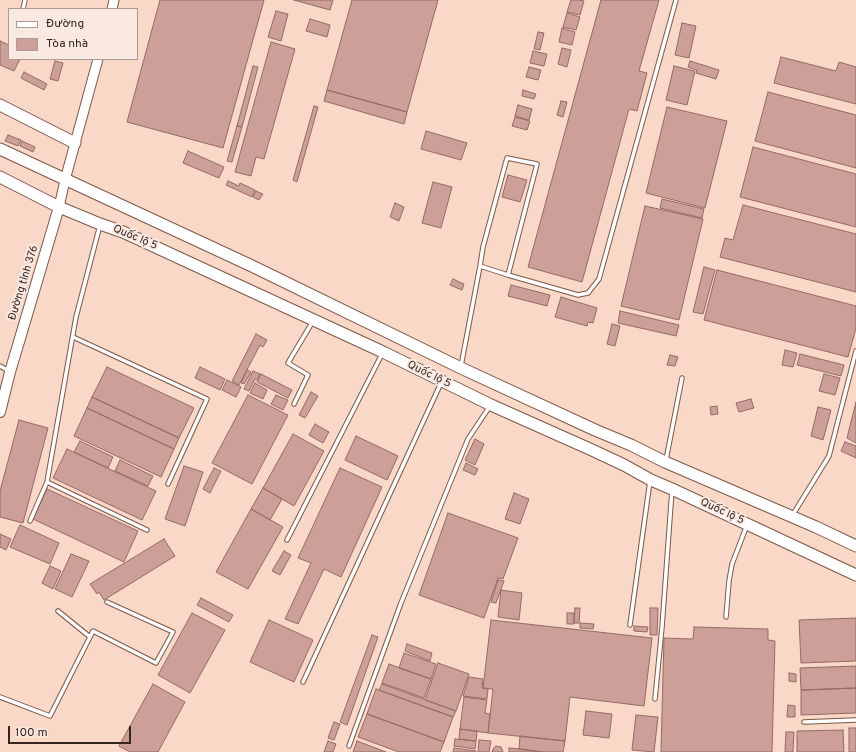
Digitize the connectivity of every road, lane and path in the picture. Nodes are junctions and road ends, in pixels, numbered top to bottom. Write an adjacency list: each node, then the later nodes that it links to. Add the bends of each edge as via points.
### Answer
1 (676, 0): 11 (lane, via 599,279 588,293 578,295)
2 (98, 60): 4 (main road)
3 (0, 105): 4 (highway)
4 (75, 143): 7 (main road)
5 (0, 149): 7 (highway, Quốc lộ 5)
6 (0, 177): 8 (highway, Quốc lộ 5)
7 (65, 180): 8 (main road); 17 (highway, Quốc lộ 5, via 252,266)
8 (59, 207): 9 (highway, Quốc lộ 5); 18 (main road, Đường tỉnh 376)
9 (100, 224): 12 (highway, Quốc lộ 5, via 123,232); 13 (lane)
10 (480, 266): 11 (lane); 11 (lane, via 507,158 537,164); 17 (lane)
11 (508, 275)
12 (314, 320): 15 (highway, Quốc lộ 5); 21 (lane, via 288,363 308,375)
13 (73, 337): 26 (lane); 27 (lane, via 207,399)
14 (856, 351): 29 (lane, via 829,456)
15 (383, 352): 20 (highway, Quốc lộ 5); 33 (lane)
16 (0, 366): 18 (lane)
17 (461, 368): 24 (highway, Quốc lộ 5)
18 (10, 372): 23 (main road, Đường tỉnh 376)
19 (682, 378): 24 (lane)
20 (442, 382): 22 (highway, Quốc lộ 5); 41 (lane)
21 (294, 404)
22 (491, 405): 25 (highway, Quốc lộ 5, via 624,465); 46 (lane, via 468,439 401,603)
23 (0, 412)
24 (665, 462): 29 (highway, Quốc lộ 5)
25 (650, 480): 28 (highway, Quốc lộ 5); 39 (lane)
26 (47, 482): 30 (lane); 32 (lane)
27 (168, 484)
28 (672, 489): 31 (highway, Quốc lộ 5); 43 (lane)
29 (792, 516): 34 (highway, Quốc lộ 5)
30 (30, 521)
31 (748, 524): 35 (highway, Quốc lộ 5); 38 (lane, via 732,564)
32 (147, 530)
33 (287, 540)
34 (856, 546)
35 (856, 575)
36 (107, 602): 40 (lane, via 173,632 156,663 93,631)
37 (58, 610): 40 (lane)
38 (726, 617)
39 (630, 625)
40 (90, 637): 42 (lane, via 50,716)
41 (303, 682)
42 (0, 697)
43 (655, 699)
44 (856, 720): 45 (lane)
45 (804, 722)
46 (349, 746)

